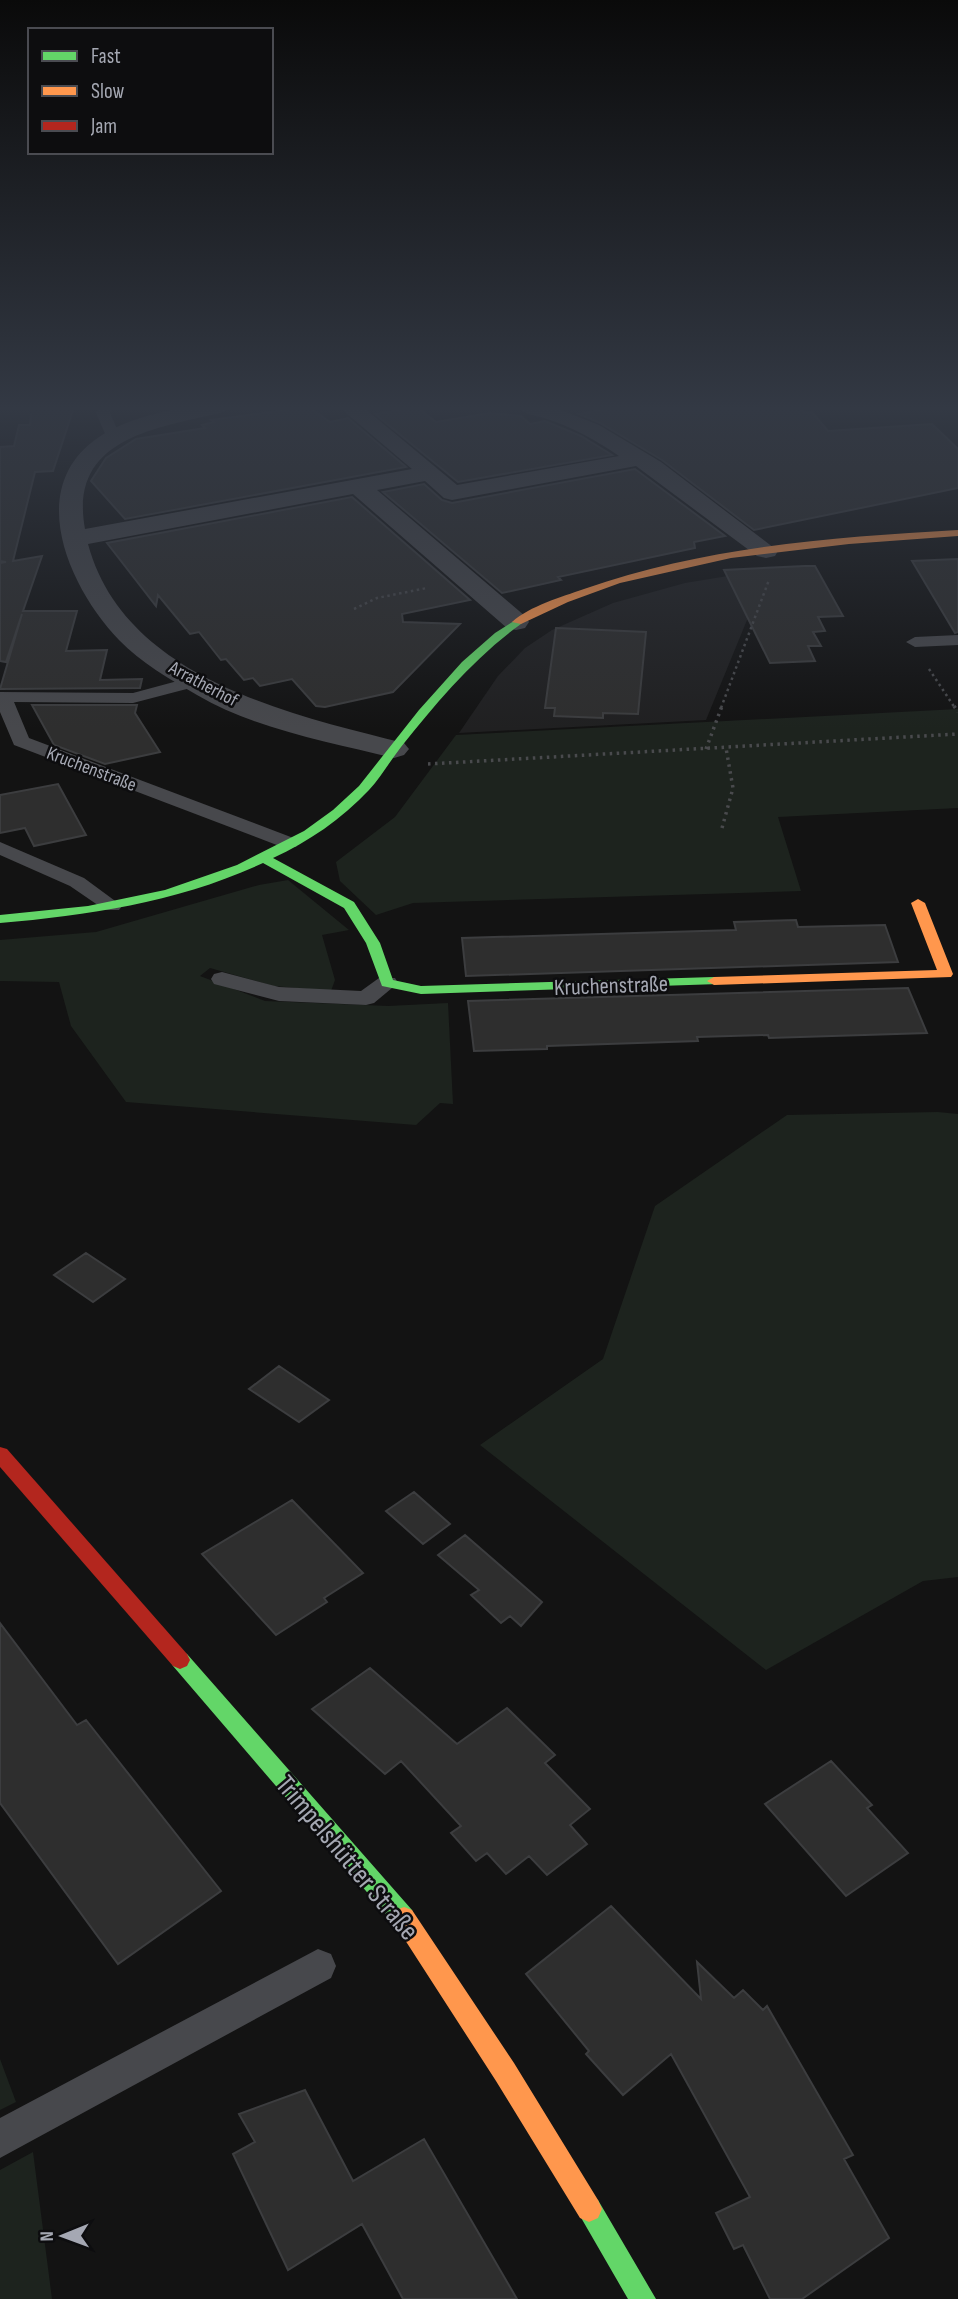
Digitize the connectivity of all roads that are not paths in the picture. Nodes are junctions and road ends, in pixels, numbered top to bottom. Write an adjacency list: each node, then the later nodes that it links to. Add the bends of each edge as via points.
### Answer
1 (70, 514): 6 (street, Arratherhof)
2 (209, 514): 6 (street)
3 (392, 514): 8 (street)
4 (715, 514): 7 (street)
5 (958, 533): 7 (street, via 862,538)
6 (73, 539): 11 (street, Arratherhof, via 94,590 122,624 168,666)
7 (766, 551): 8 (street, via 632,577)
8 (516, 622): 13 (street, via 478,651)
9 (958, 640): 10 (lane)
10 (915, 642)
11 (196, 681): 12 (lane, via 133,698); 13 (street, Arratherhof, via 229,700)
12 (1, 697): 14 (lane, Kruchenstraße, via 21,741)
13 (389, 755): 14 (street, via 357,795)
14 (289, 843): 16 (street)
15 (0, 848): 18 (lane, via 78,881)
16 (261, 857): 18 (street); 21 (street, via 349,905 373,943)
17 (918, 903): 21 (street, Kruchenstraße, via 946,975 421,990)
18 (112, 906): 19 (street)
19 (0, 919)
20 (222, 979): 21 (lane, via 279,994 366,998)
21 (387, 983)
22 (0, 1454): 25 (street, Trimpelshütter Straße, via 403,1916 506,2072)
23 (318, 1966): 24 (lane)
24 (0, 2139)
25 (643, 2299)

